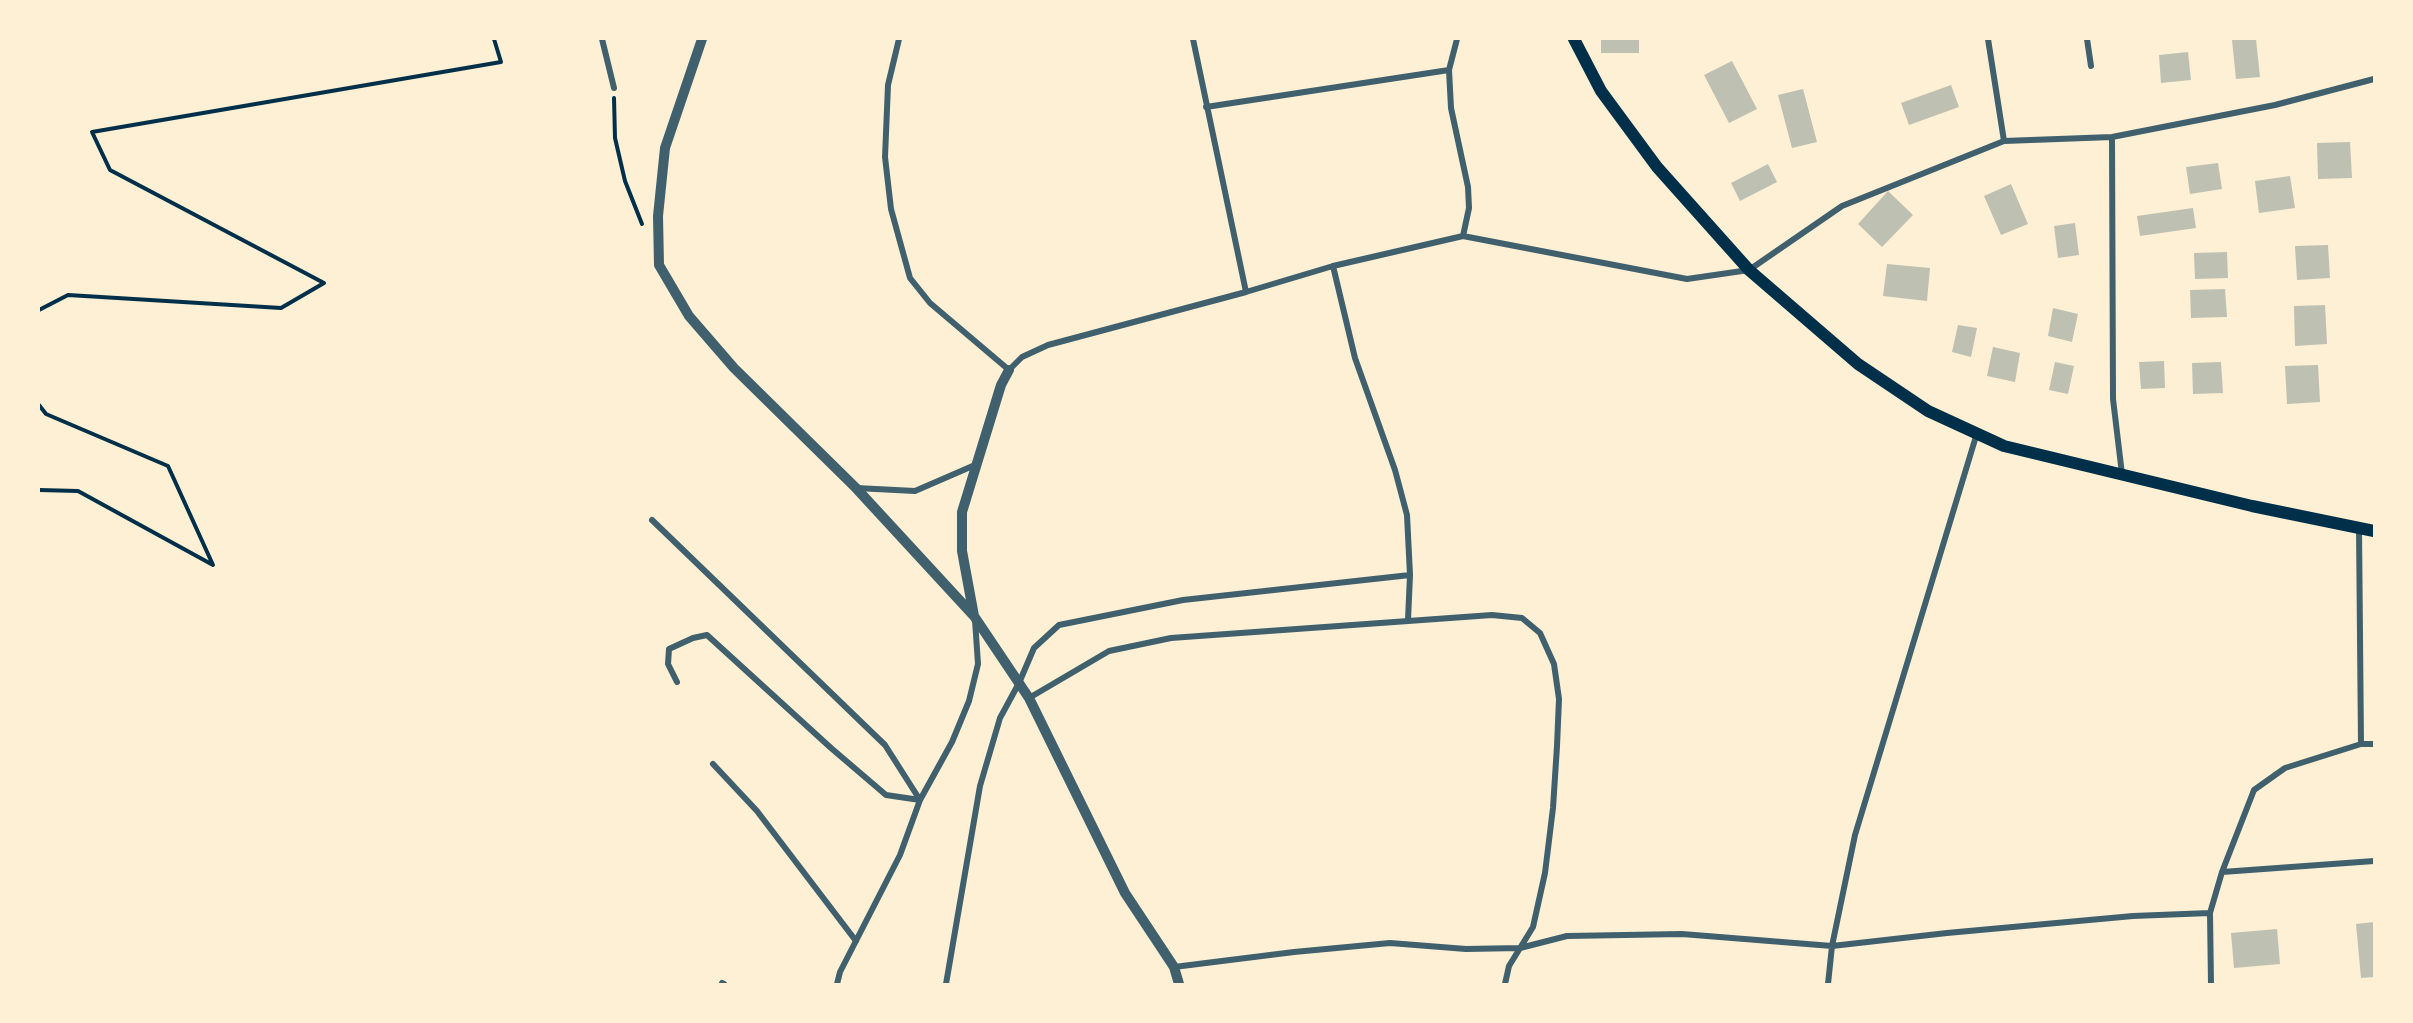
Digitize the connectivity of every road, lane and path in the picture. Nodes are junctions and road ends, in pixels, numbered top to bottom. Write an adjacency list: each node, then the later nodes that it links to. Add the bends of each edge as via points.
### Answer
1 (494, 39): 22 (path, via 501,62 93,132 110,170 324,283 281,308 68,295)
2 (602, 39): 13 (street)
3 (702, 39): 28 (street, via 665,148 658,216 659,265 688,316)
4 (899, 39): 23 (street, via 888,85 885,157 891,209 910,278 930,303)
5 (1193, 39): 14 (street)
6 (1457, 39): 11 (street)
7 (1574, 39): 20 (main road, via 1601,91 1657,167)
8 (1988, 39): 16 (street)
9 (2087, 39): 10 (street)
10 (2091, 66)
11 (1449, 70): 14 (street); 18 (street, via 1452,108 1468,187)
12 (2374, 79): 15 (street, via 2275,105)
13 (614, 88): 17 (path, via 615,138 625,180)
14 (1206, 107): 21 (street)
15 (2112, 137): 16 (street); 27 (street, via 2113,399)
16 (2004, 141): 20 (street, via 1842,206)
17 (645, 232)
18 (1464, 236): 19 (street); 20 (street, via 1687,279)
19 (1333, 266): 21 (street); 33 (street, via 1355,358 1407,514)
20 (1749, 270): 25 (main road, via 1858,364 1928,411)
21 (1246, 292): 23 (street, via 1048,345 1022,357)
22 (39, 310)
23 (1009, 370): 26 (street)
24 (39, 405): 29 (path, via 46,414 168,466 213,565 78,491)
25 (1977, 434): 27 (main road, via 2004,446); 47 (street, via 1855,835)
26 (976, 465): 28 (street, via 915,491); 34 (street, via 962,513 962,551)
27 (2122, 475): 31 (main road)
28 (856, 488): 34 (street)
29 (39, 490)
30 (652, 520): 42 (street, via 885,745)
31 (2359, 528): 32 (main road); 39 (street)
32 (2374, 531)
33 (1410, 575): 35 (street); 37 (street, via 1182,600 1059,625 1034,648)
34 (974, 616): 37 (street); 42 (street, via 978,663 969,701)
35 (1408, 620): 38 (street, via 1171,638 1109,651); 48 (street, via 1492,615 1522,618 1540,633 1554,664 1559,699 1553,808 1533,927)
36 (677, 682): 42 (street, via 668,664 669,649 707,635 886,795)
37 (1019, 683): 38 (street); 51 (street, via 1000,718 980,786)
38 (1029, 698): 49 (street, via 1125,893)
39 (2361, 744): 40 (street); 44 (street, via 2285,768 2254,790)
40 (2374, 744)
41 (713, 764): 46 (street, via 757,811)
42 (920, 800): 46 (street, via 900,855)
43 (2374, 861): 44 (street)
44 (2222, 872): 45 (street)
45 (2210, 913): 47 (street, via 2133,916); 55 (street)
46 (856, 941): 50 (street)
47 (1832, 946): 48 (street, via 1682,934 1567,936); 54 (street)
48 (1520, 948): 49 (street, via 1466,949 1390,943); 53 (street, via 1509,966)
49 (1174, 967): 52 (street)
50 (837, 984)
51 (946, 984)
52 (1179, 984)
53 (1505, 984)
54 (1828, 984)
55 (2211, 984)

